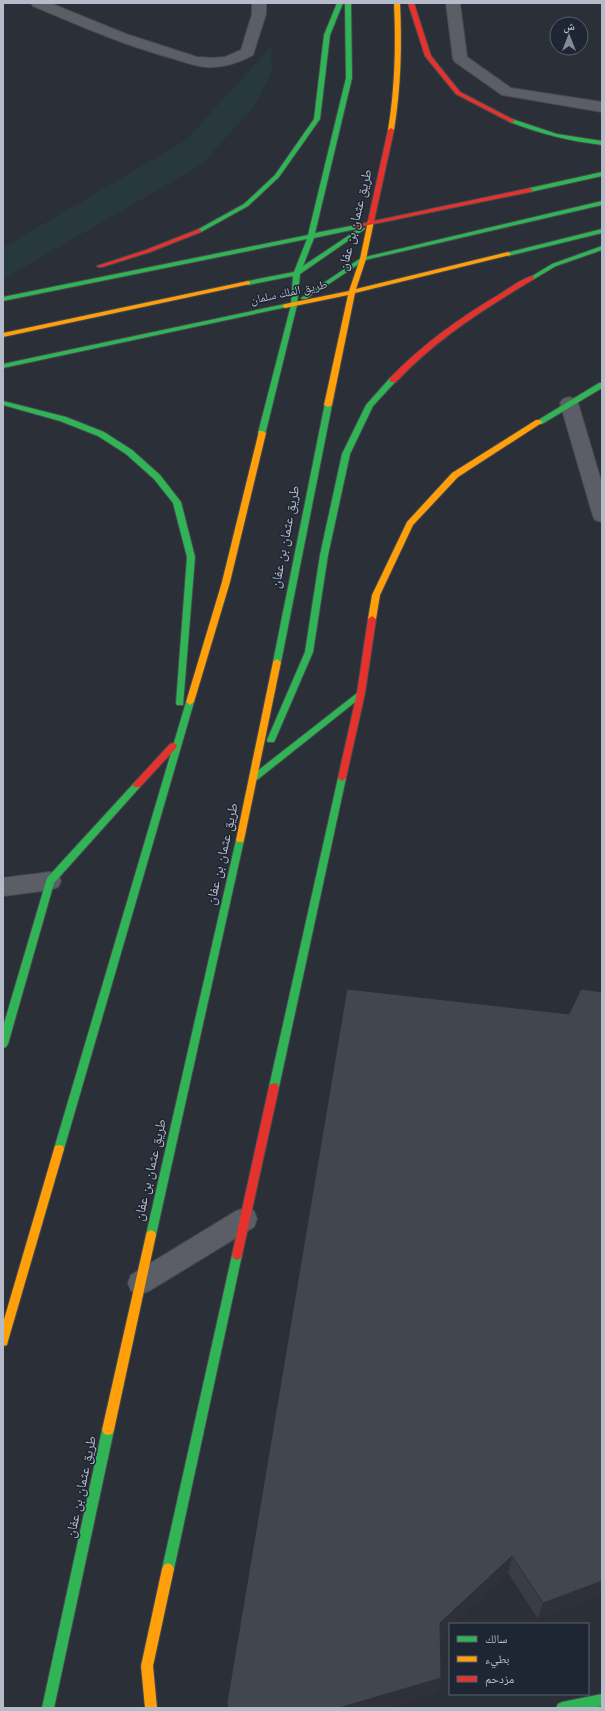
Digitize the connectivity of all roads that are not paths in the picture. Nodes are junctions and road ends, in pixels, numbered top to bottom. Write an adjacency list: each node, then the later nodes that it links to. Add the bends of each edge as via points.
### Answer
1 (38, 3): 2 (street, via 149,47 201,62 215,62 240,57 248,52 259,14)
2 (259, 3)
3 (340, 3): 17 (street, via 327,35 318,119 277,176 246,205 195,233 148,252)
4 (348, 3): 14 (street, via 349,78)
5 (397, 3): 12 (street, طريق عثمان بن عفان, via 399,53 395,107)
6 (411, 3): 9 (street, via 428,56 458,93 526,127 582,141)
7 (453, 3): 8 (street, via 460,59 507,92)
8 (602, 107)
9 (602, 143)
10 (602, 174): 12 (street)
11 (602, 203): 16 (street)
12 (372, 222): 14 (street); 16 (street, طريق عثمان بن عفان); 18 (street)
13 (602, 231): 20 (street, طريق الملك سلمان)
14 (311, 236): 18 (street); 21 (street)
15 (602, 248): 32 (street, via 554,265 474,312 410,360 370,405 346,454 324,555 309,652)
16 (363, 259): 20 (street, طريق عثمان بن عفان); 22 (street)
17 (90, 269)
18 (297, 273): 22 (street); 23 (street)
19 (68, 276): 21 (street)
20 (352, 292): 22 (street, طريق الملك سلمان); 32 (street, طريق عثمان بن عفان, via 311,483)
21 (3, 298)
22 (294, 305): 24 (street, طريق الملك سلمان); 31 (street, via 226,582)
23 (3, 335)
24 (3, 366)
25 (602, 385): 27 (street)
26 (3, 403): 31 (street, via 63,419 101,434 129,452 157,477 177,502 191,557)
27 (569, 403): 28 (street); 30 (street, via 455,475 410,524 376,595)
28 (598, 485): 29 (street)
29 (602, 516)
30 (361, 693): 32 (street); 36 (street)
31 (178, 741): 33 (street); 38 (street)
32 (254, 778): 37 (street, طريق عثمان بن عفان)
33 (50, 881): 34 (street); 35 (street)
34 (3, 887)
35 (3, 1044)
36 (245, 1219): 37 (lane); 41 (street, via 147,1666)
37 (140, 1283): 40 (street, طريق عثمان بن عفان)
38 (3, 1342)
39 (602, 1702): 42 (street); 43 (street); 44 (street)
40 (48, 1708)
41 (151, 1708)
42 (562, 1708)
43 (581, 1708)
44 (594, 1708)

